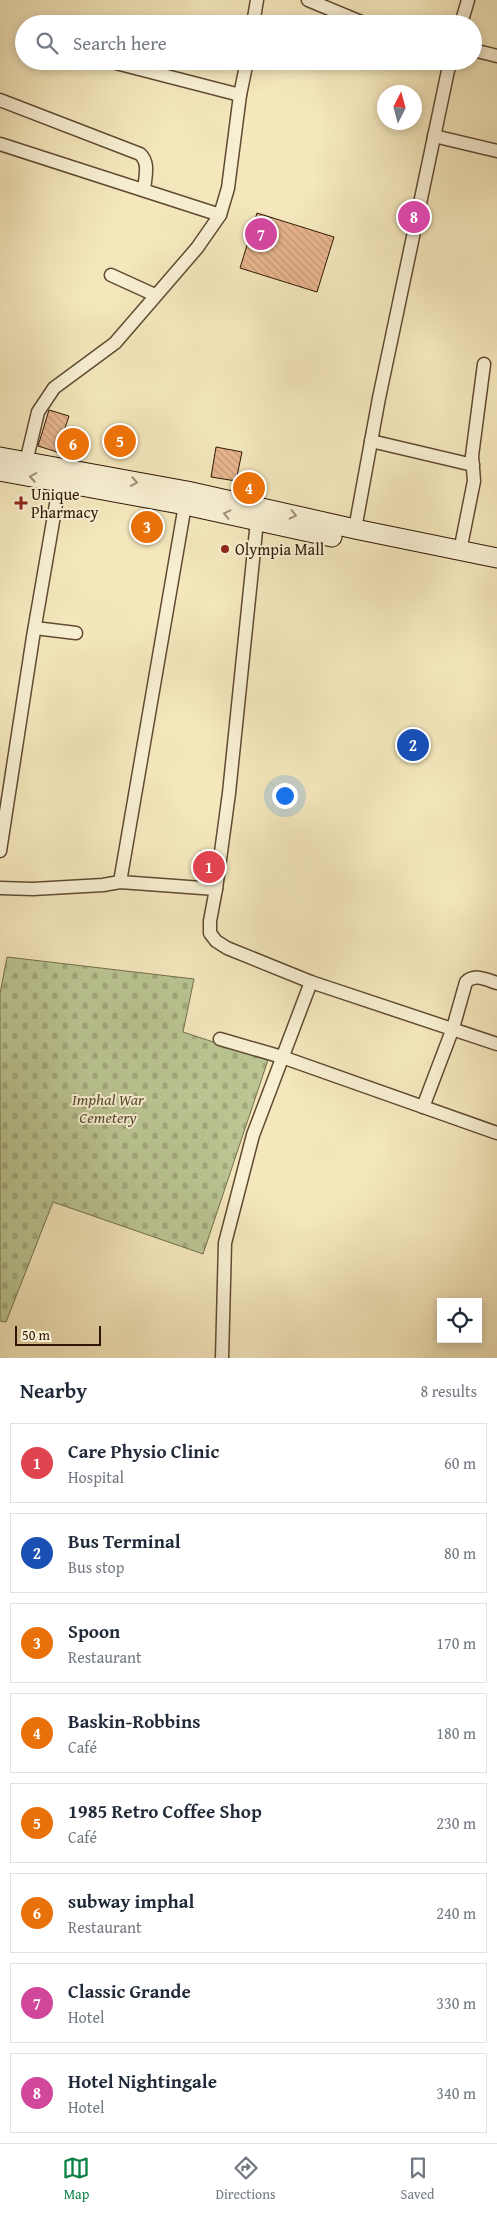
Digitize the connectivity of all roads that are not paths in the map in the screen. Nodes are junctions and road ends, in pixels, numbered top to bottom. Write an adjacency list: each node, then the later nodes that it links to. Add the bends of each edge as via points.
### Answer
1 (257, 0): 4 (street)
2 (308, 0): 5 (street)
3 (468, 0): 6 (street)
4 (255, 15)
5 (344, 15)
6 (464, 15)
7 (482, 52): 8 (street)
8 (497, 56)
9 (143, 70): 12 (street)
10 (244, 70): 12 (street)
11 (448, 70): 14 (street)
12 (240, 95): 18 (street, via 228,188)
13 (0, 100): 17 (street, via 140,154 146,164)
14 (434, 136): 16 (street); 22 (street)
15 (0, 144): 17 (street)
16 (497, 151)
17 (144, 190): 18 (street)
18 (220, 215): 20 (street, via 197,248)
19 (112, 275): 20 (street)
20 (155, 295): 24 (street, via 115,343 54,388 38,412)
21 (484, 364): 25 (street)
22 (371, 441): 25 (street); 31 (street)
23 (0, 457): 24 (main road)
24 (26, 462): 30 (main road, one-way to 30, via 187,492)
25 (473, 465): 32 (street, via 474,482)
26 (0, 471): 27 (main road, one-way to 26)
27 (60, 481): 28 (main road); 35 (street)
28 (185, 505): 29 (main road, one-way to 28); 38 (street)
29 (257, 521): 30 (main road); 40 (street)
30 (317, 527): 31 (main road); 34 (main road)
31 (355, 530): 32 (main road)
32 (460, 552): 33 (main road)
33 (497, 558)
34 (497, 570)
35 (35, 628): 36 (street); 37 (street)
36 (76, 633)
37 (0, 851)
38 (120, 882): 39 (street, via 41,889); 40 (street)
39 (0, 888)
40 (216, 889): 41 (street, via 210,933 216,941)
41 (311, 982): 43 (street); 46 (street)
42 (497, 983): 43 (street, via 476,977 466,982)
43 (453, 1028): 45 (street); 47 (street)
44 (220, 1039): 46 (street)
45 (497, 1044)
46 (282, 1057): 47 (street); 49 (street, via 253,1135 225,1243)
47 (423, 1107): 48 (street)
48 (497, 1133)
49 (222, 1358)

